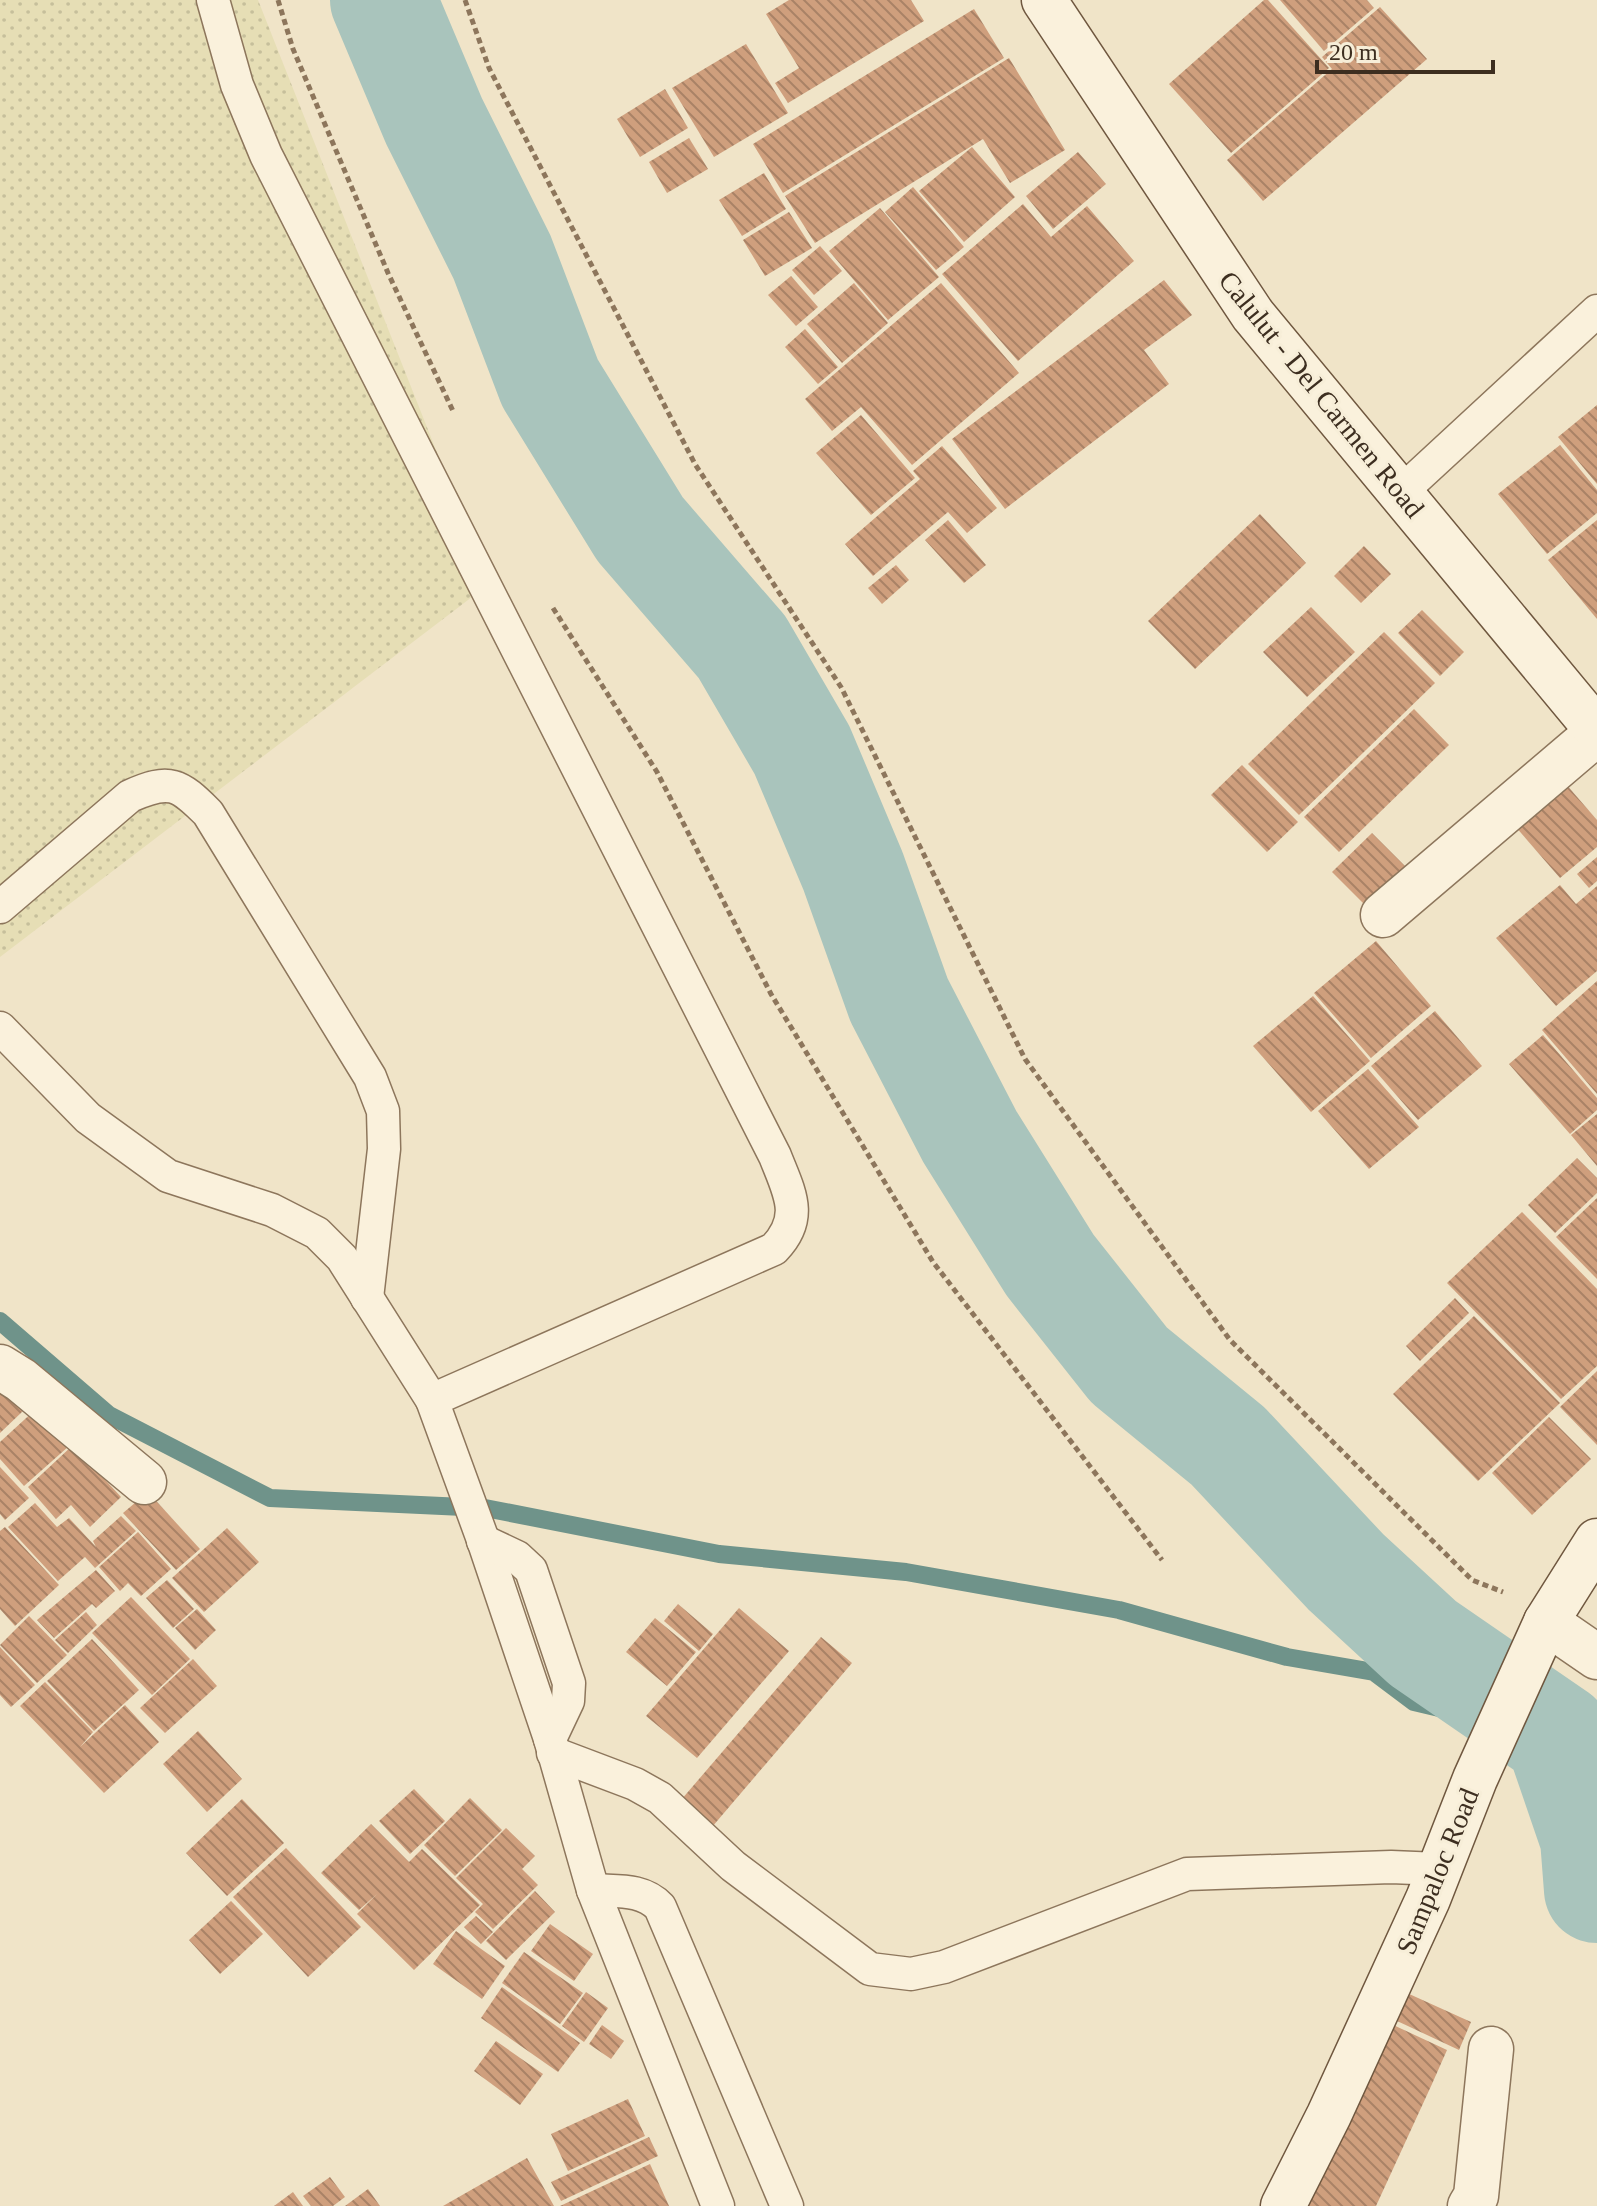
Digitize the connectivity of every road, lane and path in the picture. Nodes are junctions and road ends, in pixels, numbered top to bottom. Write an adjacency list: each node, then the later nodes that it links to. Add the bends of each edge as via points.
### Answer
1 (213, 0): 15 (lane, via 237,85 266,155 775,1156 793,1203 791,1226 774,1249)
2 (278, 0): 6 (path, via 293,49 370,231)
3 (465, 0): 19 (path, via 489,68 695,464 841,687 1025,1059 1230,1340 1472,1580)
4 (1044, 0): 7 (main road, Calulut - Del Carmen Road, via 1253,315)
5 (1597, 311): 7 (lane)
6 (453, 411)
7 (1400, 493): 9 (main road, Calulut - Del Carmen Road)
8 (550, 603): 18 (path, via 657,772 771,994 933,1262)
9 (1597, 732): 11 (main road)
10 (0, 907): 13 (lane, via 130,796 147,788 184,789 208,813 370,1077 383,1111 384,1149)
11 (1383, 915)
12 (0, 1028): 13 (lane, via 88,1118 168,1176 272,1210 317,1233 342,1258)
13 (367, 1298): 15 (lane)
14 (0, 1367): 16 (main road)
15 (432, 1400): 21 (lane)
16 (144, 1482)
17 (1597, 1541): 19 (main road, Sampaloc Road)
18 (1162, 1560)
19 (1544, 1626): 20 (main road); 22 (main road, Sampaloc Road)
20 (1597, 1657)
21 (552, 1746): 22 (lane, via 660,1798 733,1866 870,1969 911,1974 944,1967 1187,1874); 23 (lane)
22 (1439, 1869): 28 (main road, Sampaloc Road)
23 (593, 1890): 26 (lane); 27 (lane, via 634,1892 660,1907)
24 (1491, 2049): 25 (main road)
25 (1476, 2203)
26 (718, 2206)
27 (787, 2206)
28 (1283, 2206)

